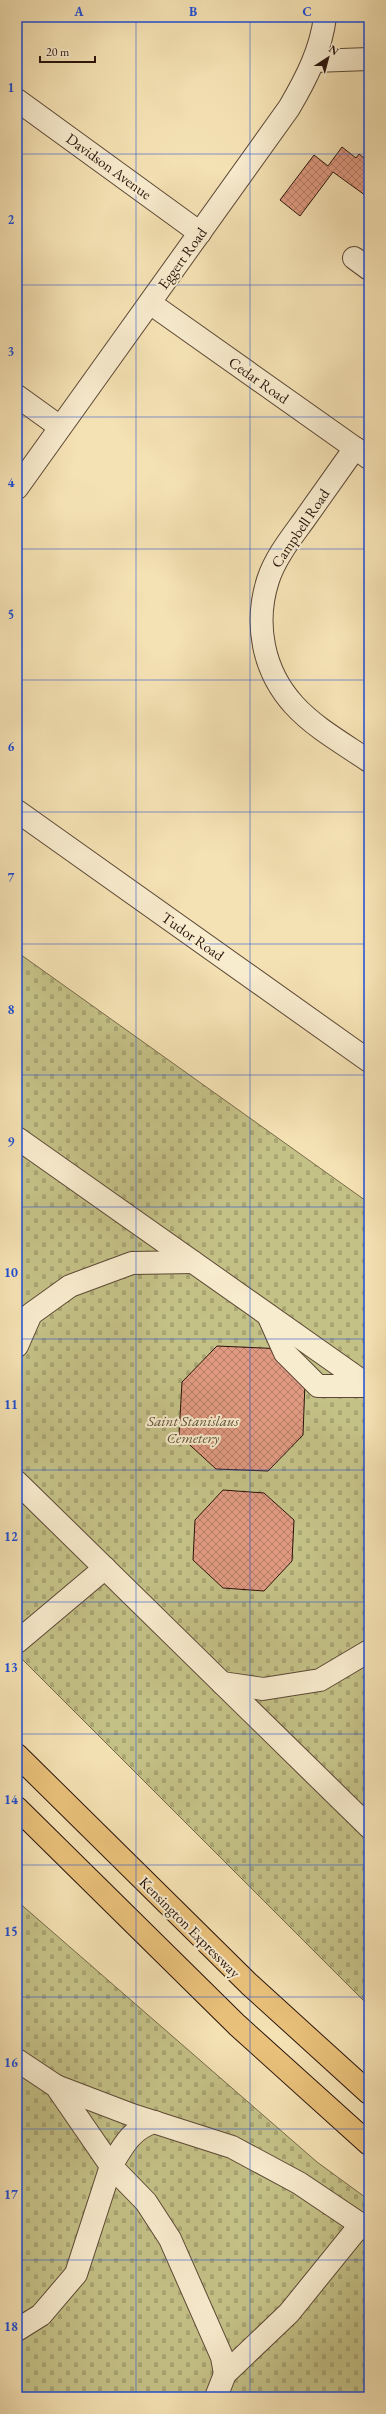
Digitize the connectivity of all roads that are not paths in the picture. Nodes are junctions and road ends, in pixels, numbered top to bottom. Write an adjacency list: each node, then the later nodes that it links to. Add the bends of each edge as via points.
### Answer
1 (325, 17): 3 (street, Eggert Road)
2 (369, 59): 3 (street)
3 (314, 61): 5 (street, Eggert Road, via 289,108)
4 (17, 100): 5 (street, Davidson Avenue)
5 (200, 233): 6 (street, Eggert Road)
6 (150, 303): 8 (street, Eggert Road); 9 (street, Cedar Road)
7 (17, 396): 8 (street)
8 (60, 427): 10 (street, Eggert Road)
9 (362, 453): 11 (street, Campbell Road, via 288,542 271,572 263,600 261,625 263,646 281,689 310,720)
10 (17, 488)
11 (369, 762)
12 (17, 811): 13 (street, Tudor Road)
13 (369, 1061)
14 (17, 1138): 15 (street)
15 (192, 1262): 16 (street); 17 (street, via 132,1262 70,1286 31,1314)
16 (268, 1315): 18 (street); 18 (street, via 285,1353 318,1386)
17 (17, 1346)
18 (369, 1386)
19 (17, 1482): 20 (street)
20 (105, 1568): 21 (street); 23 (street)
21 (17, 1642)
22 (369, 1651): 23 (street, via 320,1680 263,1689)
23 (222, 1683): 26 (street)
24 (17, 1755): 29 (highway, Kensington Expressway, via 249,1984)
25 (17, 1808): 31 (highway, via 236,2025)
26 (369, 1827)
27 (17, 2060): 28 (street)
28 (56, 2086): 30 (street); 32 (street)
29 (369, 2093)
30 (155, 2122): 32 (street, via 144,2125 131,2134); 33 (street, via 232,2147 298,2183)
31 (369, 2144)
32 (111, 2166): 34 (street, via 76,2274 41,2315); 35 (street, via 146,2202 170,2239 222,2357)
33 (365, 2227): 35 (street, via 289,2313)
34 (17, 2330)
35 (225, 2374): 36 (street)
36 (216, 2397)

